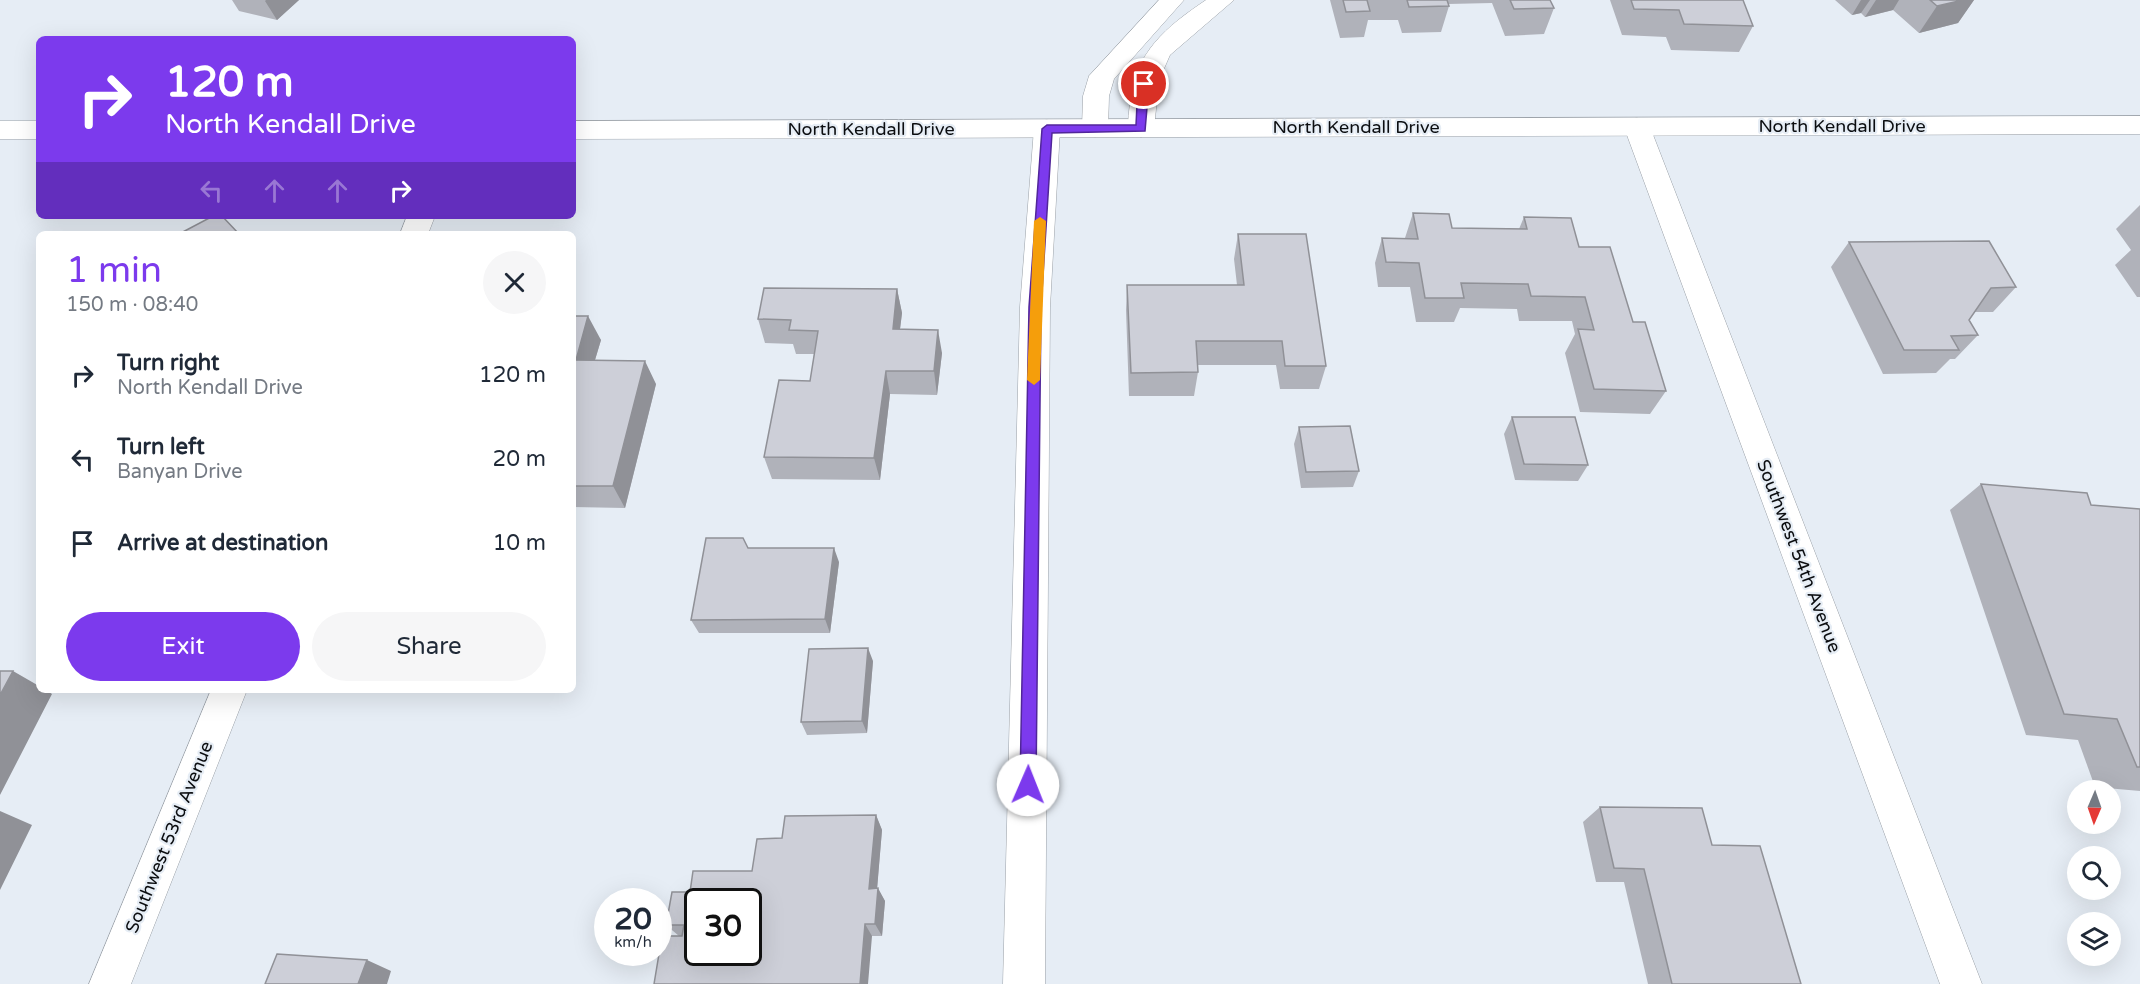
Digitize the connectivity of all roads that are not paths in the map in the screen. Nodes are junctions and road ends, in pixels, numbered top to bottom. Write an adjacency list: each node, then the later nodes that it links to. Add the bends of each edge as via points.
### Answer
1 (1172, 0): 5 (street, via 1102,76 1096,96)
2 (1222, 0): 6 (street, via 1182,28 1154,57 1144,84)
3 (2140, 125): 4 (street, North Kendall Drive)
4 (1637, 127): 6 (street, North Kendall Drive); 14 (street, Southwest 54th Avenue)
5 (1095, 128): 6 (street, North Kendall Drive); 7 (street, North Kendall Drive)
6 (1141, 128)
7 (1047, 129): 10 (street, North Kendall Drive); 13 (street, via 1035,317)
8 (0, 130): 9 (street)
9 (36, 130)
10 (576, 130)
11 (228, 693): 12 (street, Southwest 53rd Avenue)
12 (110, 984)
13 (1024, 984)
14 (1961, 984)

